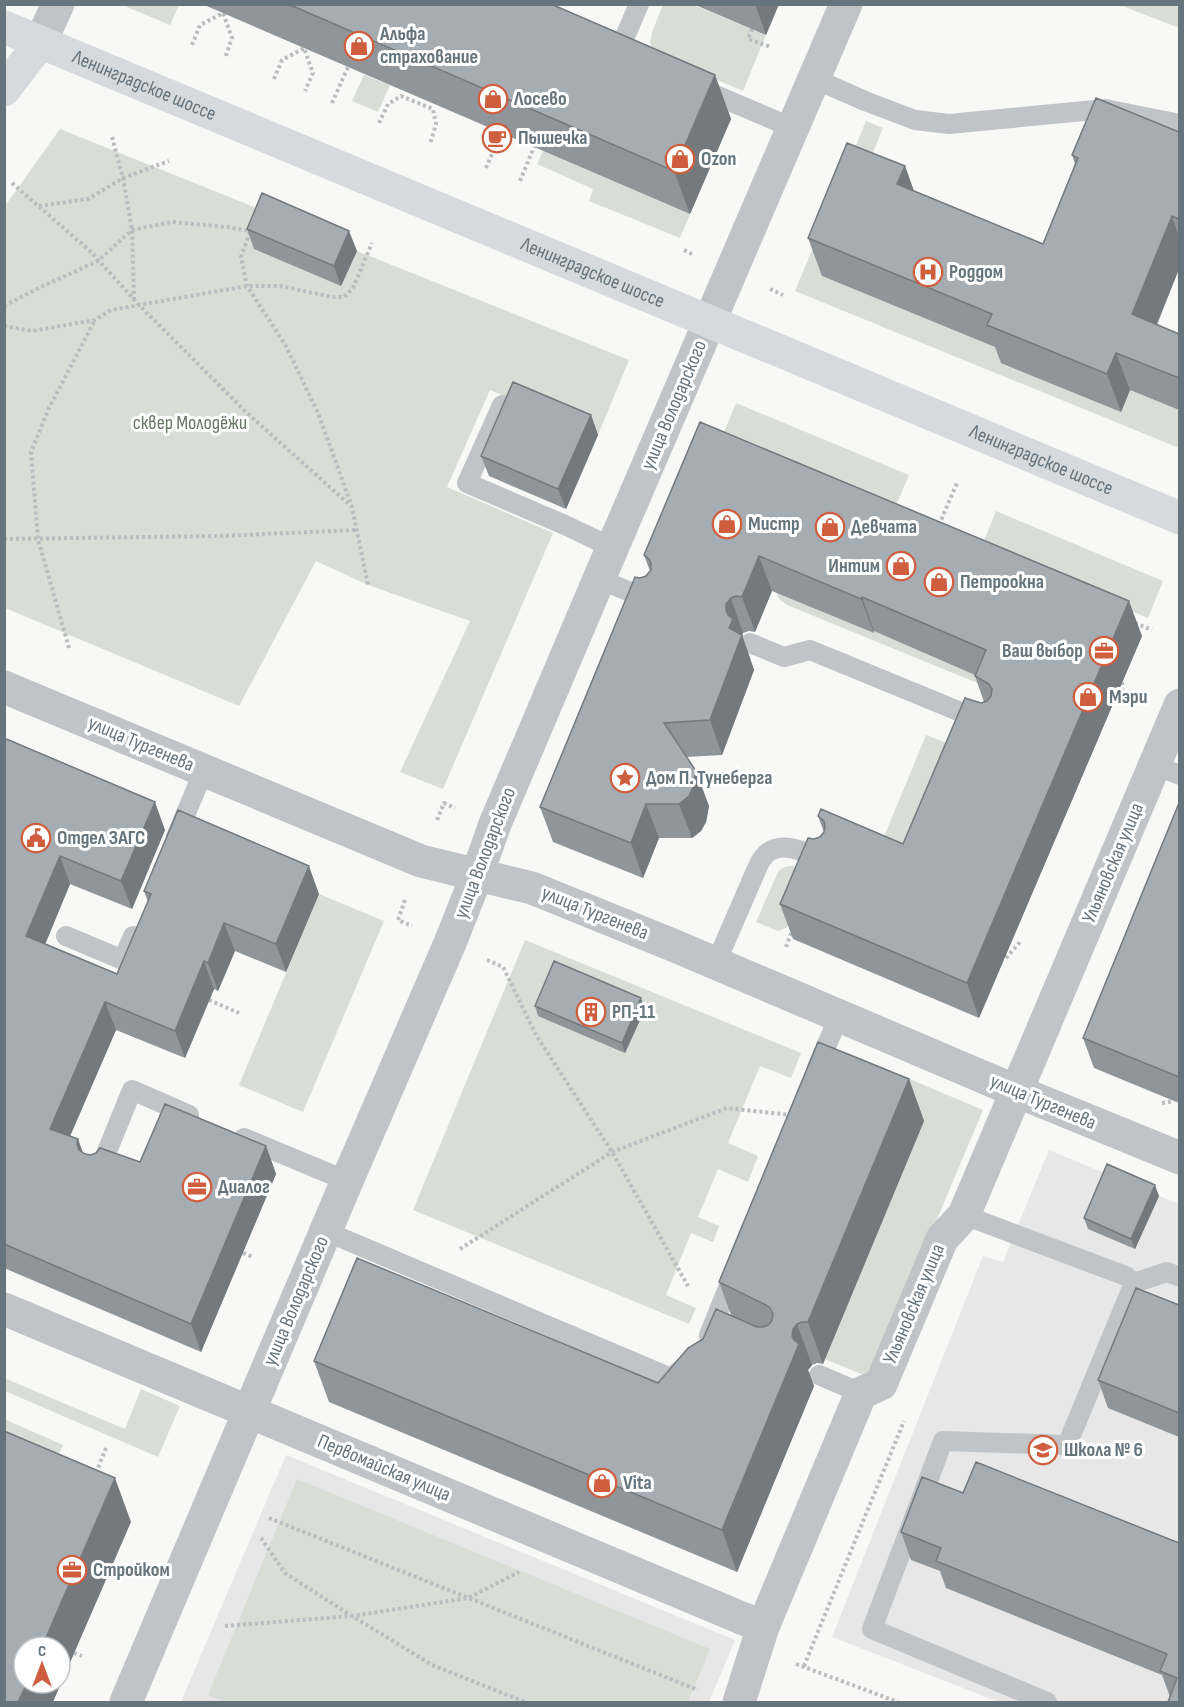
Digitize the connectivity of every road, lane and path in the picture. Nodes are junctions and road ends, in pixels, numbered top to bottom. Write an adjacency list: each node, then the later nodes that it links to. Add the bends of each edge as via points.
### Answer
1 (58, 4): 6 (street)
2 (639, 4): 10 (lane)
3 (846, 4): 15 (street, улица Володарского)
4 (4, 27): 6 (main road, Ленинградское шоссе)
5 (752, 29): 9 (path, via 748,39)
6 (40, 43): 17 (main road); 41 (main road, Ленинградское шоссе)
7 (192, 45): 11 (path, via 200,25 223,13 232,38)
8 (598, 45): 10 (lane)
9 (771, 47)
10 (618, 53): 12 (lane)
11 (225, 58)
12 (639, 62)
13 (348, 67): 19 (path)
14 (273, 79): 18 (path, via 282,60 304,48 313,73)
15 (815, 79): 21 (lane, via 915,120 938,123 1106,109); 22 (street, улица Володарского)
16 (681, 80): 22 (lane)
17 (4, 90)
18 (305, 91)
19 (332, 103)
20 (379, 123): 25 (path, via 388,104 401,96 429,105 436,124)
21 (1179, 124)
22 (793, 128): 41 (street, улица Володарского)
23 (501, 133): 28 (path)
24 (112, 137): 29 (path)
25 (430, 144)
26 (534, 147): 30 (path)
27 (169, 161): 29 (path)
28 (486, 168)
29 (123, 178): 32 (path, via 88,199); 33 (path)
30 (520, 181)
31 (12, 183): 32 (path)
32 (38, 206): 35 (path)
33 (132, 230): 35 (path); 36 (path, via 172,222 250,231 241,257); 37 (path)
34 (372, 243): 36 (path, via 353,288 344,297 280,286)
35 (98, 261): 37 (path); 39 (path)
36 (247, 286): 38 (path); 45 (path, via 286,346 318,412)
37 (134, 300): 38 (path)
38 (139, 305): 40 (path, via 111,310); 45 (path, via 246,412)
39 (4, 306)
40 (95, 320): 42 (path, via 32,331); 50 (path, via 49,408 32,452)
41 (709, 322): 46 (main road, Ленинградское шоссе); 51 (street, улица Володарского)
42 (4, 326)
43 (502, 405): 51 (lane, via 467,483)
44 (957, 483): 48 (path)
45 (352, 507): 47 (path)
46 (1179, 518)
47 (357, 530): 50 (path); 53 (path)
48 (937, 530)
49 (4, 539): 50 (path)
50 (38, 539): 58 (path)
51 (613, 548): 52 (street, улица Володарского)
52 (599, 579): 54 (lane); 68 (street, улица Володарского)
53 (368, 585)
54 (652, 601)
55 (1130, 621): 56 (path)
56 (1152, 630)
57 (750, 643): 63 (lane, via 784,657 810,650)
58 (69, 648)
59 (1122, 682): 61 (path)
60 (4, 687): 64 (street, улица Тургенева)
61 (1123, 699)
62 (1179, 705): 65 (street, Ульяновская улица)
63 (993, 726)
64 (204, 770): 66 (lane); 68 (street, улица Тургенева, via 421,861)
65 (1167, 770): 80 (street, Ульяновская улица)
66 (168, 856)
67 (826, 862): 75 (lane, via 791,848 766,853)
68 (477, 875): 75 (street, улица Тургенева, via 532,888); 87 (street, улица Володарского)
69 (797, 918): 73 (path)
70 (140, 920): 71 (lane, via 123,960)
71 (66, 936)
72 (1020, 942): 74 (path)
73 (785, 947)
74 (1006, 958)
75 (716, 963): 79 (street, улица Тургенева)
76 (502, 967): 84 (path, via 536,1035)
77 (209, 1000): 78 (path)
78 (238, 1013)
79 (839, 1016): 80 (street, улица Тургенева); 81 (lane)
80 (1016, 1091): 85 (street, улица Тургенева); 88 (street, Ульяновская улица)
81 (798, 1116): 84 (path, via 727,1108)
82 (206, 1123): 86 (lane, via 132,1090)
83 (229, 1132): 87 (lane)
84 (612, 1152): 93 (path); 97 (path)
85 (1179, 1158)
86 (99, 1171)
87 (347, 1180): 89 (street, улица Володарского)
88 (964, 1215): 95 (lane, via 1126,1276); 100 (street, Ульяновская улица, via 942,1239 880,1384)
89 (325, 1231): 93 (lane); 101 (street, улица Володарского)
90 (243, 1253): 92 (path)
91 (742, 1253): 97 (lane)
92 (253, 1257)
93 (423, 1273): 97 (lane, via 671,1378 699,1354)
94 (1179, 1277): 95 (lane, via 1167,1272)
95 (1134, 1283): 118 (lane, via 1067,1444 943,1441 872,1629)
96 (4, 1309): 101 (street, Первомайская улица)
97 (712, 1328): 98 (lane)
98 (733, 1338)
99 (819, 1375): 100 (lane)
100 (861, 1393): 111 (street, Ульяновская улица)
101 (249, 1411): 111 (street, Первомайская улица); 116 (street, улица Володарского)
102 (908, 1411): 114 (path)
103 (106, 1448): 104 (path)
104 (94, 1477)
105 (269, 1518): 108 (path)
106 (261, 1538): 109 (path, via 285,1573)
107 (520, 1571): 108 (path)
108 (468, 1598): 109 (path); 115 (path, via 703,1692)
109 (352, 1616): 110 (path); 117 (path, via 432,1665)
110 (225, 1626)
111 (763, 1627): 115 (street, Ульяновская улица)
112 (74, 1653): 113 (path)
113 (82, 1656)
114 (804, 1666)
115 (746, 1700)
116 (126, 1702)
117 (525, 1702)
118 (1047, 1702)

